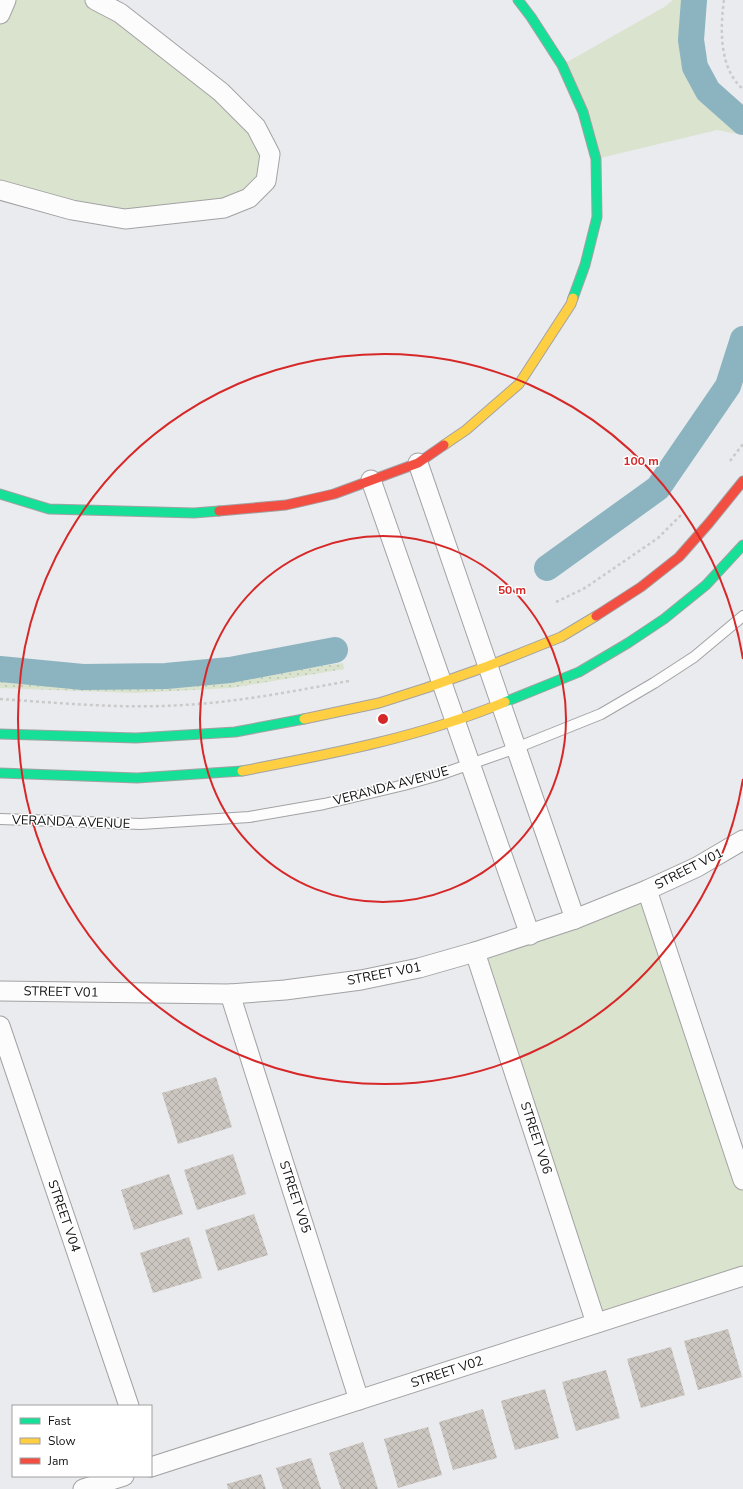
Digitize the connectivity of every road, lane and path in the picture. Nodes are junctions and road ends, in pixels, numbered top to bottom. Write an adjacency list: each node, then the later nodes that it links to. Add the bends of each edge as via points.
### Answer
1 (6, 0): 5 (street)
2 (95, 0): 7 (street, via 120,13 221,92 256,127 270,154 266,181 249,198 224,208 125,219 72,210)
3 (518, 0): 9 (street, via 562,65 583,112 596,159 597,217 585,265 571,304 519,384 466,430)
4 (724, 0): 6 (path, via 722,40 726,63 737,84)
5 (0, 14)
6 (743, 89)
7 (0, 190)
8 (743, 444): 10 (path)
9 (418, 463): 11 (street); 18 (street)
10 (726, 467)
11 (370, 480): 13 (street, via 334,494 286,505 194,513 49,509); 20 (street)
12 (743, 481): 18 (street, via 710,524 679,556 641,587 561,637)
13 (0, 494)
14 (685, 512): 16 (path, via 658,538 585,588)
15 (743, 545): 22 (street, via 706,585 652,627 578,672)
16 (556, 602)
17 (743, 616): 25 (lane, VERANDA AVENUE, via 694,657 601,714)
18 (488, 666): 20 (street); 22 (street)
19 (348, 681): 21 (path, via 260,697 183,705 123,707)
20 (441, 683): 23 (street); 24 (street, via 379,703 235,732 136,738)
21 (0, 699)
22 (501, 704): 23 (street); 25 (street)
23 (454, 720): 26 (street); 27 (street, via 389,740 240,771 137,778)
24 (0, 734)
25 (516, 748): 26 (lane, VERANDA AVENUE); 31 (street)
26 (470, 764): 28 (lane, VERANDA AVENUE, via 404,785 324,804 249,817 141,824); 32 (street)
27 (0, 773)
28 (0, 819)
29 (743, 840): 30 (street, STREET V01, via 697,867)
30 (647, 890): 31 (street, STREET V01); 37 (street)
31 (575, 919): 32 (street, STREET V01)
32 (530, 935): 33 (street, STREET V01)
33 (476, 952): 35 (street, STREET V01, via 419,968 361,980); 39 (street, STREET V06)
34 (0, 990): 35 (street, STREET V01)
35 (230, 994): 40 (street, STREET V05)
36 (0, 1026): 41 (street, STREET V04)
37 (743, 1180)
38 (743, 1276): 39 (street, STREET V02)
39 (596, 1324): 40 (street, STREET V02)
40 (359, 1400): 42 (street, STREET V02)
41 (129, 1405)
42 (152, 1467)
43 (121, 1477): 44 (street)
44 (83, 1489)

